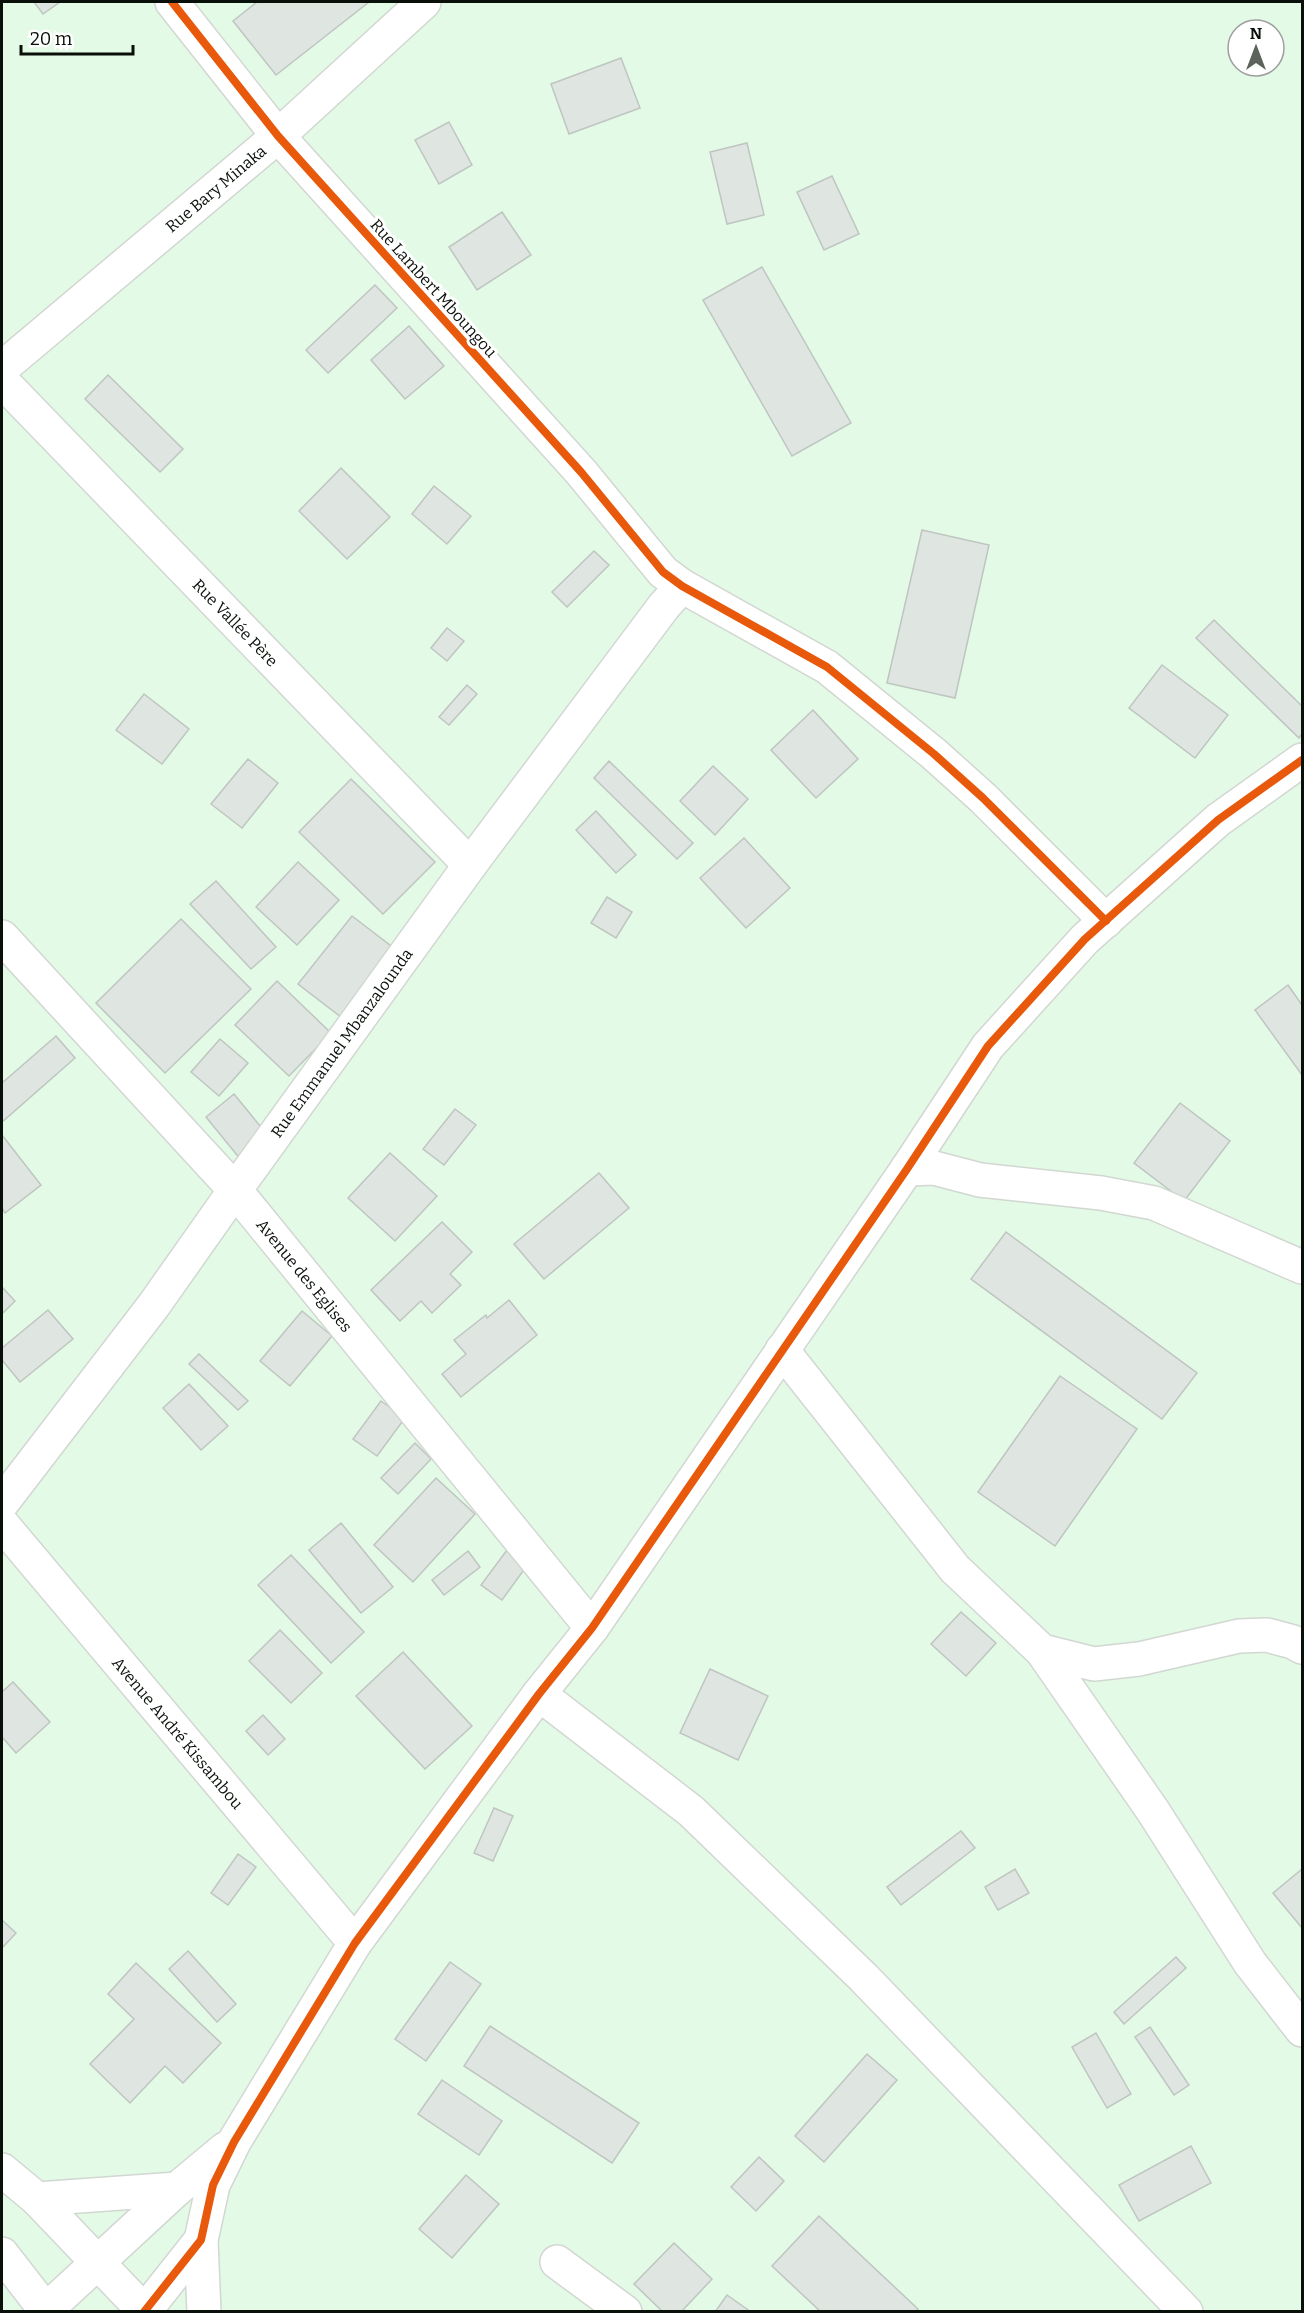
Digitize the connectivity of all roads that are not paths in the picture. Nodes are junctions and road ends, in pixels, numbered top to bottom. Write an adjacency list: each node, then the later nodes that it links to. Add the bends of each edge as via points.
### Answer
1 (172, 2): 3 (main road, Rue Lambert Mboungou)
2 (424, 2): 3 (main road, Rue Bary Minaka)
3 (278, 136): 4 (main road, Rue Bary Minaka); 6 (main road, Rue Lambert Mboungou, via 581,472 663,572)
4 (2, 368)
5 (2, 381): 8 (main road, Rue Vallée Père)
6 (682, 586): 8 (main road, Rue Emmanuel Mbanzalounda); 9 (main road, Rue Lambert Mboungou, via 827,667 975,791)
7 (1302, 760): 9 (main road, via 1218,820)
8 (470, 865): 12 (main road, Rue Emmanuel Mbanzalounda)
9 (1106, 921): 11 (main road, via 988,1046)
10 (2, 937): 12 (main road, Avenue des Eglises)
11 (907, 1169): 13 (main road, via 934,1168 980,1180 1154,1203); 14 (main road)
12 (235, 1190): 15 (main road, Rue Emmanuel Mbanzalounda, via 154,1305); 17 (main road, Avenue des Eglises)
13 (1302, 1267)
14 (782, 1350): 17 (main road); 19 (main road, via 955,1569)
15 (2, 1503)
16 (2, 1524): 21 (main road, Avenue André Kissambou)
17 (592, 1628): 20 (main road)
18 (1302, 1647): 19 (main road, via 1267,1635 1239,1636 1139,1659 1094,1664)
19 (1042, 1651): 22 (main road, via 1153,1811 1250,1963)
20 (539, 1694): 21 (main road); 35 (main road, via 691,1811 864,1978)
21 (355, 1943): 23 (main road)
22 (1302, 2030)
23 (234, 2142): 25 (main road); 27 (main road, via 213,2185)
24 (2, 2170): 26 (main road)
25 (177, 2189): 26 (main road); 29 (main road)
26 (37, 2199): 29 (main road)
27 (201, 2240): 32 (main road); 33 (main road)
28 (2, 2254): 31 (main road)
29 (98, 2262): 31 (main road); 32 (main road)
30 (557, 2262): 34 (main road)
31 (45, 2311)
32 (144, 2311)
33 (204, 2312)
34 (625, 2312)
35 (1186, 2312)

